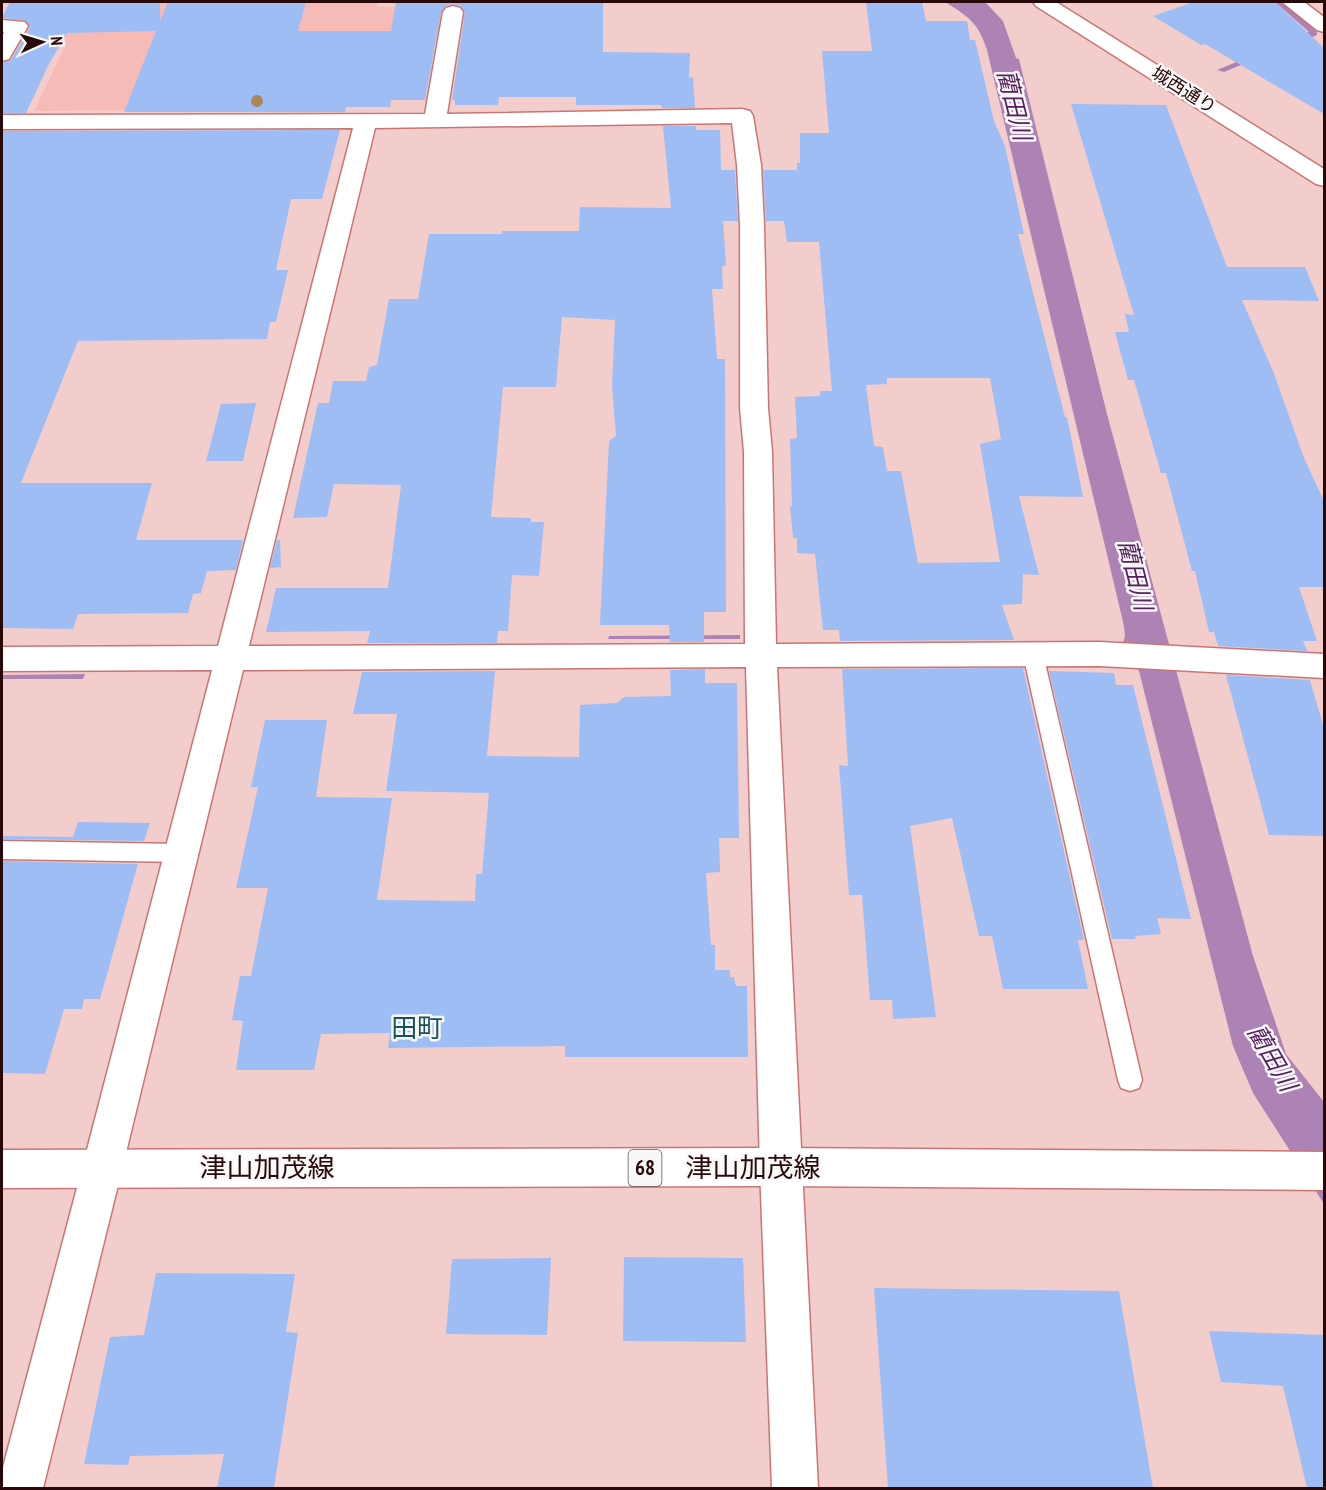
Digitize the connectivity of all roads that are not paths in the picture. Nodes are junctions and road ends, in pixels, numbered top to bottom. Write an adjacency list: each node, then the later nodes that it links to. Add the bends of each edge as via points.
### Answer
1 (1043, 2): 12 (street, 城西通り)
2 (1073, 2): 11 (street, 城西通り)
3 (1292, 2): 6 (street)
4 (453, 12): 9 (street)
5 (2, 26): 7 (street, via 18,26)
6 (1324, 26)
7 (2, 55)
8 (366, 120): 9 (street); 10 (street); 15 (street)
9 (435, 121): 13 (street, via 742,116 752,225)
10 (2, 122)
11 (1324, 156)
12 (1324, 179)
13 (761, 654): 14 (street); 15 (street); 21 (street)
14 (1033, 654): 17 (street); 20 (lane)
15 (232, 656): 16 (street); 19 (street)
16 (2, 659)
17 (1324, 666)
18 (2, 850): 19 (lane)
19 (182, 853): 23 (street)
20 (1130, 1080)
21 (780, 1167): 23 (street, 津山加茂線 / 68); 24 (street, 津山加茂線 / 68); 26 (street)
22 (2, 1169): 23 (street, 津山加茂線 / 68)
23 (102, 1169): 25 (street)
24 (1307, 1171)
25 (20, 1488)
26 (795, 1488)

